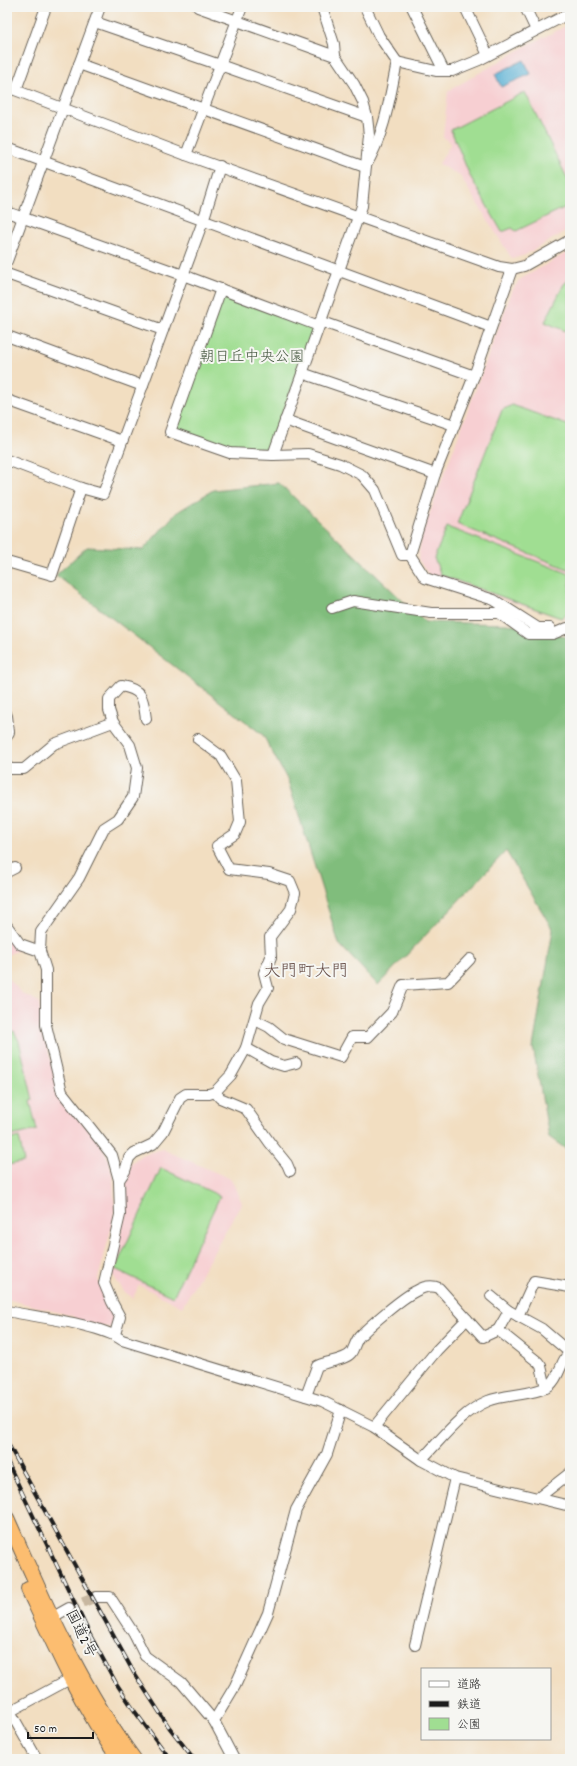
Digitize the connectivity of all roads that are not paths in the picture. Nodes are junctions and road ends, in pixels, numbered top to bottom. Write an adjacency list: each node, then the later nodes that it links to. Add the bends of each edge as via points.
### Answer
1 (46, 7): 20 (street)
2 (198, 7): 11 (street)
3 (242, 7): 11 (street)
4 (322, 7): 14 (street, via 334,44)
5 (366, 7): 16 (street, via 379,36)
6 (412, 7): 19 (street)
7 (465, 7): 15 (street)
8 (525, 7): 13 (street)
9 (96, 8): 12 (street)
10 (570, 13): 13 (street)
11 (237, 21): 14 (street); 18 (street)
12 (95, 22): 17 (street); 18 (street)
13 (536, 30): 15 (street)
14 (335, 56): 23 (street, via 354,84)
15 (488, 56): 19 (street, via 452,71)
16 (397, 62): 19 (street); 28 (street, via 389,104 373,155)
17 (79, 64): 21 (street); 22 (street)
18 (220, 65): 22 (street); 23 (street)
19 (444, 71)
20 (12, 88): 21 (street)
21 (64, 108): 25 (street); 26 (street)
22 (204, 109): 25 (street); 28 (street)
23 (367, 117): 28 (street, via 369,135)
24 (7, 148): 26 (street)
25 (186, 155): 27 (street)
26 (43, 161): 31 (street); 32 (street)
27 (220, 166): 30 (street); 32 (street)
28 (365, 167): 30 (street)
29 (7, 212): 31 (street)
30 (359, 216): 35 (street, via 499,267); 36 (street)
31 (23, 218): 34 (street); 38 (street)
32 (203, 221): 36 (street); 38 (street)
33 (570, 240): 35 (street, via 524,266)
34 (7, 261)
35 (512, 269): 41 (street)
36 (338, 270): 40 (street); 41 (street)
37 (7, 274): 42 (street)
38 (183, 275): 39 (street); 42 (street)
39 (221, 289): 40 (street); 51 (street, via 170,432 230,453)
40 (319, 323): 44 (street); 45 (street)
41 (491, 327): 45 (street)
42 (163, 330): 46 (street)
43 (7, 336): 46 (street)
44 (302, 373): 48 (street); 49 (street)
45 (474, 376): 49 (street)
46 (143, 386): 50 (street)
47 (7, 400): 50 (street)
48 (285, 420): 51 (street); 53 (street)
49 (454, 425): 53 (street)
50 (122, 441): 54 (street, via 103,494)
51 (273, 455): 55 (street, via 308,454 362,474 375,490 402,555)
52 (7, 460): 54 (street)
53 (435, 474): 55 (street)
54 (81, 488): 56 (street, via 52,575)
55 (410, 555): 58 (street, via 425,578 494,600 538,628)
56 (7, 562)
57 (332, 608): 58 (street, via 353,601 431,613 499,613 528,634 553,634)
58 (569, 628)
59 (7, 716): 62 (street)
60 (146, 719): 61 (street, via 140,695 134,688 121,686 109,699 108,710)
61 (113, 722): 64 (street, via 54,744 24,769 10,769); 66 (street, via 130,745 137,768 133,797 118,819 104,828 78,878 41,932)
62 (7, 736)
63 (198, 739): 68 (street, via 221,756 236,781 240,822 235,834 216,846 230,869 269,874 290,881 294,893 291,909 270,937 271,957 264,973 268,988 258,1003)
64 (7, 766)
65 (7, 926): 66 (street, via 20,944)
66 (40, 951): 73 (street, via 46,970 46,1025 62,1092 112,1155)
67 (470, 959): 68 (street, via 448,982 403,985 392,1012 368,1037 352,1037 341,1057 284,1039)
68 (255, 1020): 69 (street)
69 (246, 1048): 70 (street, via 284,1066); 71 (street, via 231,1075)
70 (296, 1063)
71 (215, 1092): 72 (street, via 220,1098 246,1109); 73 (street, via 186,1094 180,1098 163,1132 152,1144 129,1158)
72 (290, 1171)
73 (120, 1180): 81 (street, via 120,1215 104,1283 120,1317)
74 (570, 1287): 78 (street, via 534,1281)
75 (491, 1296): 77 (street)
76 (7, 1311): 81 (street)
77 (509, 1311): 78 (street); 80 (street)
78 (518, 1316): 82 (street, via 542,1329)
79 (467, 1319): 80 (street, via 483,1337); 84 (street, via 439,1288 434,1286 415,1291 370,1326 345,1357 317,1366); 86 (street, via 437,1350)
80 (498, 1330): 83 (street, via 541,1366)
81 (115, 1334): 84 (street, via 122,1340)
82 (569, 1352): 83 (street, via 557,1376)
83 (546, 1388): 87 (street, via 505,1396 476,1407 459,1420)
84 (306, 1396): 85 (street)
85 (341, 1410): 86 (street); 100 (street, via 326,1454 296,1510 268,1613 235,1686)
86 (374, 1427): 87 (street)
87 (421, 1460): 89 (street)
88 (570, 1473): 90 (street)
89 (455, 1478): 90 (street); 97 (street)
90 (538, 1498): 91 (street)
91 (570, 1506)
92 (7, 1518): 96 (highway, 国道2号)
93 (7, 1542): 98 (highway, 国道2号)
94 (96, 1597): 100 (street, via 110,1597 145,1656 180,1682)
95 (69, 1608): 96 (street)
96 (52, 1617): 103 (highway, 国道2号, via 70,1656)
97 (415, 1645)
98 (70, 1679): 99 (street); 102 (highway, 国道2号)
99 (8, 1711): 101 (street)
100 (214, 1721): 104 (street)
101 (37, 1759)
102 (119, 1759)
103 (134, 1759)
104 (234, 1759)

